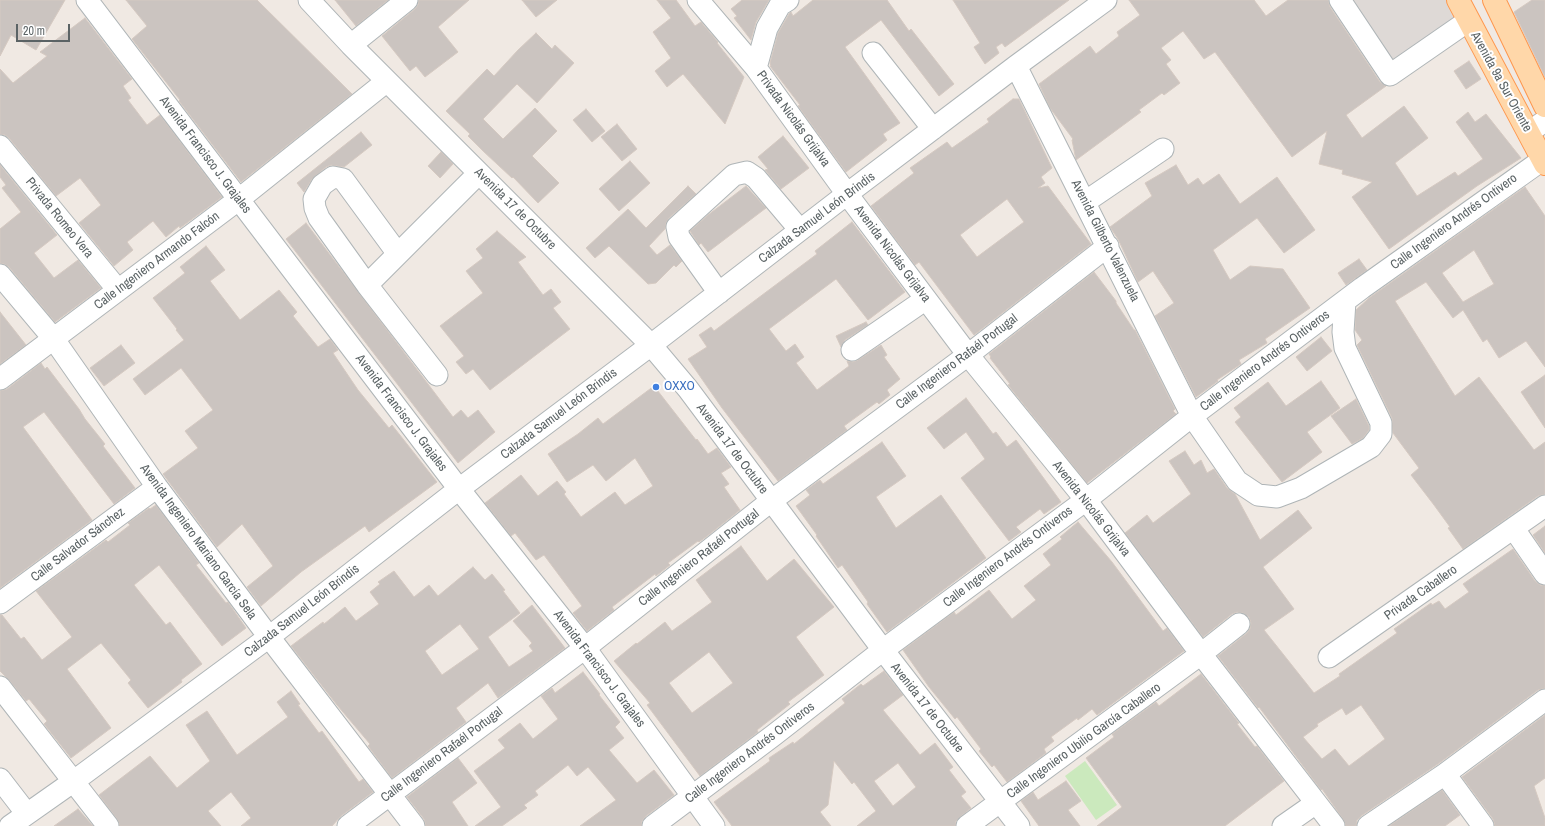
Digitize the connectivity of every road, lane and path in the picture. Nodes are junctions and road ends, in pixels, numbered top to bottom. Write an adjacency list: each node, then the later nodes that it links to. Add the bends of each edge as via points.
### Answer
1 (87, 0): 24 (street, Avenida Francisco J. Grajales)
2 (309, 0): 11 (street, Avenida 17 de Octubre)
3 (407, 0): 11 (street)
4 (698, 0): 14 (street)
5 (788, 0): 14 (street, Privada Nicolás Grijalva, via 780,5 767,28)
6 (1340, 0): 10 (street, via 1390,75)
7 (1458, 0): 10 (main road, Avenida 9a Sur Oriente)
8 (1100, 2): 13 (street, Calzada Samuel León Brindis)
9 (1500, 3): 16 (main road, Avenida 9a Sur Oriente)
10 (1468, 21): 17 (main road, Avenida 9a Sur Oriente)
11 (351, 45): 15 (street, Avenida 17 de Octubre)
12 (873, 53): 18 (street)
13 (1016, 66): 18 (street, Calzada Samuel León Brindis); 25 (street, Avenida Gilberto Valenzuela)
14 (756, 68): 23 (street, Privada Nicolás Grijalva)
15 (387, 81): 22 (street, Avenida 17 de Octubre); 24 (street, Calle Ingeniero Armando Falcón)
16 (1545, 106)
17 (1537, 126): 21 (main road, Avenida 9a Sur Oriente)
18 (932, 129): 23 (street, Calzada Samuel León Brindis)
19 (0, 146): 32 (street, Privada Romeo Vera)
20 (1164, 149): 25 (street)
21 (1544, 160): 31 (street, Calle Ingeniero Andrés Ontivero)
22 (479, 173): 28 (street); 37 (street, Avenida 17 de Octubre)
23 (847, 194): 26 (street, Calzada Samuel León Brindis); 34 (street, Avenida Nicolás Grijalva)
24 (238, 200): 32 (street, Calle Ingeniero Armando Falcón); 44 (street, Avenida Francisco J. Grajales)
25 (1085, 202): 27 (street, Avenida Gilberto Valenzuela)
26 (800, 230): 33 (street, Calzada Samuel León Brindis); 33 (street, via 756,178 747,172 734,175 677,227 679,237)
27 (1108, 246): 39 (street, Calle Ingeniero Rafaél Portugal); 42 (street, Avenida Gilberto Valenzuela)
28 (398, 254): 30 (street); 30 (street, via 343,179 333,177 322,185 314,199 319,218)
29 (0, 274): 36 (street, Avenida Ingeniero Mariano García Sela)
30 (367, 284): 40 (street)
31 (1362, 288): 35 (street, Calle Ingeniero Andrés Ontiveros)
32 (118, 290): 36 (street, Calle Ingeniero Armando Falcón)
33 (719, 293): 37 (street, Calzada Samuel León Brindis)
34 (926, 299): 38 (street); 39 (street, Avenida Nicolás Grijalva)
35 (1345, 301): 42 (street, Calle Ingeniero Andrés Ontiveros); 42 (street, Avenida Gilberto Valenzuela, via 1345,348 1382,423 1381,434 1371,447 1301,488 1277,497 1258,495 1238,481)
36 (52, 338): 41 (street, Calle Ingeniero Armando Falcón); 43 (street, Avenida Ingeniero Mariano García Sela)
37 (650, 345): 44 (street, Calzada Samuel León Brindis); 46 (street, Avenida 17 de Octubre, via 688,389)
38 (852, 350)
39 (968, 355): 45 (street, Avenida Nicolás Grijalva); 46 (street, Calle Ingeniero Rafaél Portugal)
40 (437, 376)
41 (0, 379)
42 (1192, 416): 45 (street, Calle Ingeniero Andrés Ontiveros)
43 (157, 487): 50 (street, Calle Salvador Sánchez); 52 (street, Avenida Ingeniero Mariano García Sela)
44 (459, 489): 52 (street, Calzada Samuel León Brindis); 53 (street, Avenida Francisco J. Grajales)
45 (1086, 500): 54 (street, Calle Ingeniero Andrés Ontiveros); 55 (street, Avenida Nicolás Grijalva)
46 (771, 501): 53 (street, Calle Ingeniero Rafaél Portugal); 54 (street, Avenida 17 de Octubre)
47 (1545, 506): 48 (street, Privada Caballero)
48 (1514, 529): 49 (street); 56 (street, Privada Caballero)
49 (1545, 574)
50 (0, 603)
51 (1239, 624): 55 (street, Calle Ingeniero Ubilio García Caballero)
52 (268, 637): 61 (street, Calzada Samuel León Brindis); 62 (street, Avenida Ingeniero Mariano García Sela)
53 (585, 648): 62 (street, Calle Ingeniero Rafaél Portugal); 63 (street, Avenida Francisco J. Grajales)
54 (883, 650): 63 (street, Calle Ingeniero Andrés Ontiveros); 64 (street, Avenida 17 de Octubre)
55 (1201, 654): 64 (street, Calle Ingeniero Ubilio García Caballero); 65 (street, Avenida Nicolás Grijalva)
56 (1329, 657)
57 (0, 688): 61 (street)
58 (1545, 700): 59 (street)
59 (1445, 774): 77 (street); 78 (street)
60 (0, 779): 66 (street)
61 (74, 781): 66 (street, Calzada Samuel León Brindis); 68 (street)
62 (390, 794): 69 (street, Calle Ingeniero Rafaél Portugal); 70 (street, Avenida Ingeniero Mariano García Sela)
63 (692, 796): 71 (street, Calle Ingeniero Andrés Ontiveros); 72 (street, Avenida Francisco J. Grajales)
64 (1001, 802): 73 (street, Calle Ingeniero Ubilio García Caballero); 74 (street, Avenida 17 de Octubre)
65 (1316, 803): 75 (street); 76 (street, Avenida Nicolás Grijalva)
66 (27, 814): 67 (street, Calzada Samuel León Brindis)
67 (10, 826)
68 (108, 826)
69 (348, 826)
70 (414, 826)
71 (653, 826)
72 (714, 826)
73 (967, 826)
74 (1019, 826)
75 (1283, 826)
76 (1334, 826)
77 (1368, 826)
78 (1483, 826)

